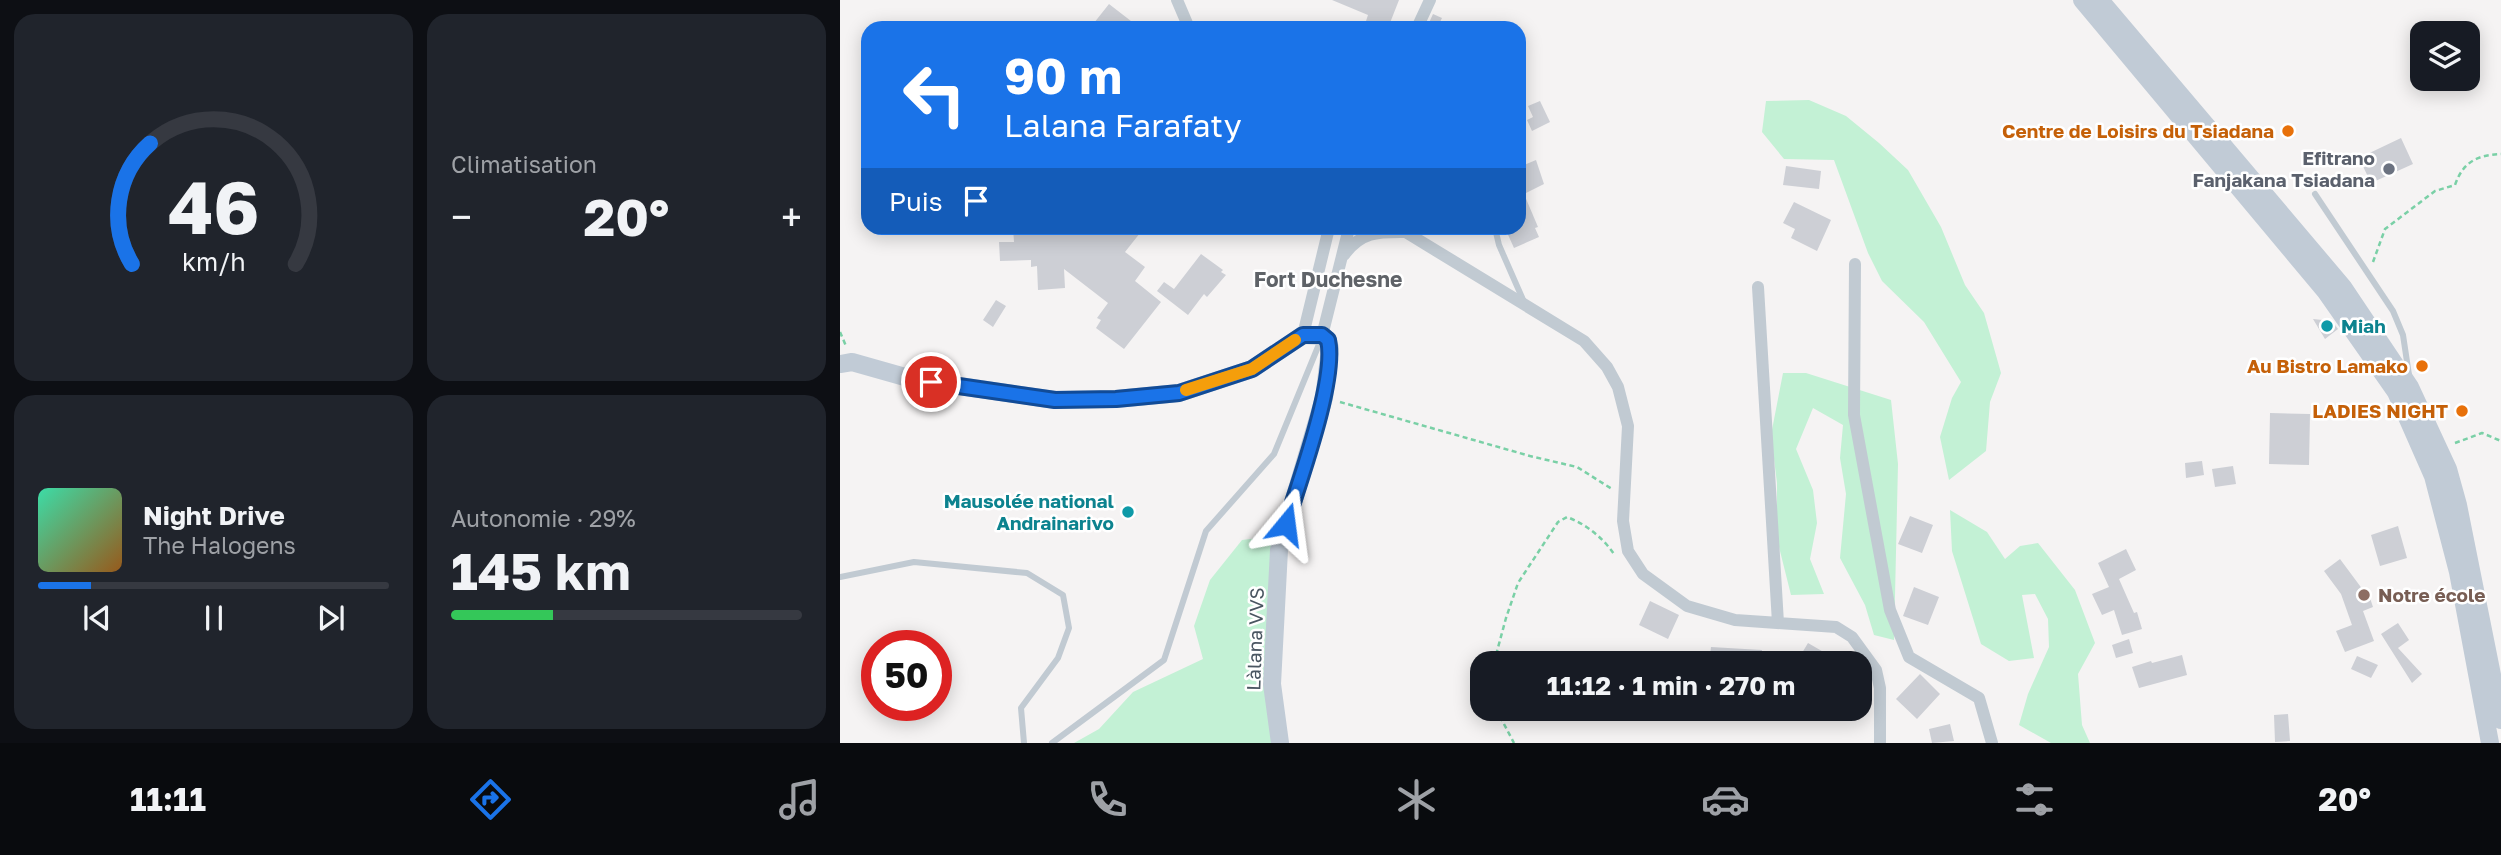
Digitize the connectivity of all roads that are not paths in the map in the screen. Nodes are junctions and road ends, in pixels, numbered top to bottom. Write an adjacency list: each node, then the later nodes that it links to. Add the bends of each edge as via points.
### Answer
1 (1177, 0): 5 (street)
2 (1430, 0): 6 (street)
3 (2082, 0): 29 (street, via 2326,292 2396,392 2433,475 2458,572)
4 (2100, 0): 20 (street, via 2343,287)
5 (1186, 21)
6 (1420, 21)
7 (2315, 194): 20 (lane, via 2393,312 2403,335)
8 (1327, 235): 17 (street)
9 (1347, 235): 13 (street)
10 (1370, 235): 13 (street, via 1361,237)
11 (1412, 235): 16 (street)
12 (1497, 235): 16 (lane)
13 (1342, 257): 18 (street)
14 (1856, 264): 28 (street, via 1854,415 1890,610 1909,657 1979,698)
15 (1758, 287): 22 (street)
16 (1525, 304): 22 (street, via 1584,341 1618,387 1628,426 1623,520 1628,551 1643,575 1687,606 1735,620)
17 (1303, 335): 18 (street); 19 (street, via 1252,369 1179,393 1116,399 1055,400 912,379 852,362)
18 (1322, 335): 25 (lane, via 1274,454 1206,531 1164,660); 26 (street, Làlana VVS, via 1330,349 1324,398 1279,550 1272,684)
19 (840, 364)
20 (2410, 387): 23 (street, via 2448,469 2458,505)
21 (840, 577): 24 (lane, via 914,562 1027,573 1063,595 1069,628 1058,658 1021,708)
22 (1778, 623): 27 (street, via 1836,627 1852,637 1876,670)
23 (2501, 720)
24 (1024, 743)
25 (1052, 743)
26 (1280, 743)
27 (1880, 743)
28 (1992, 743)
29 (2490, 743)

